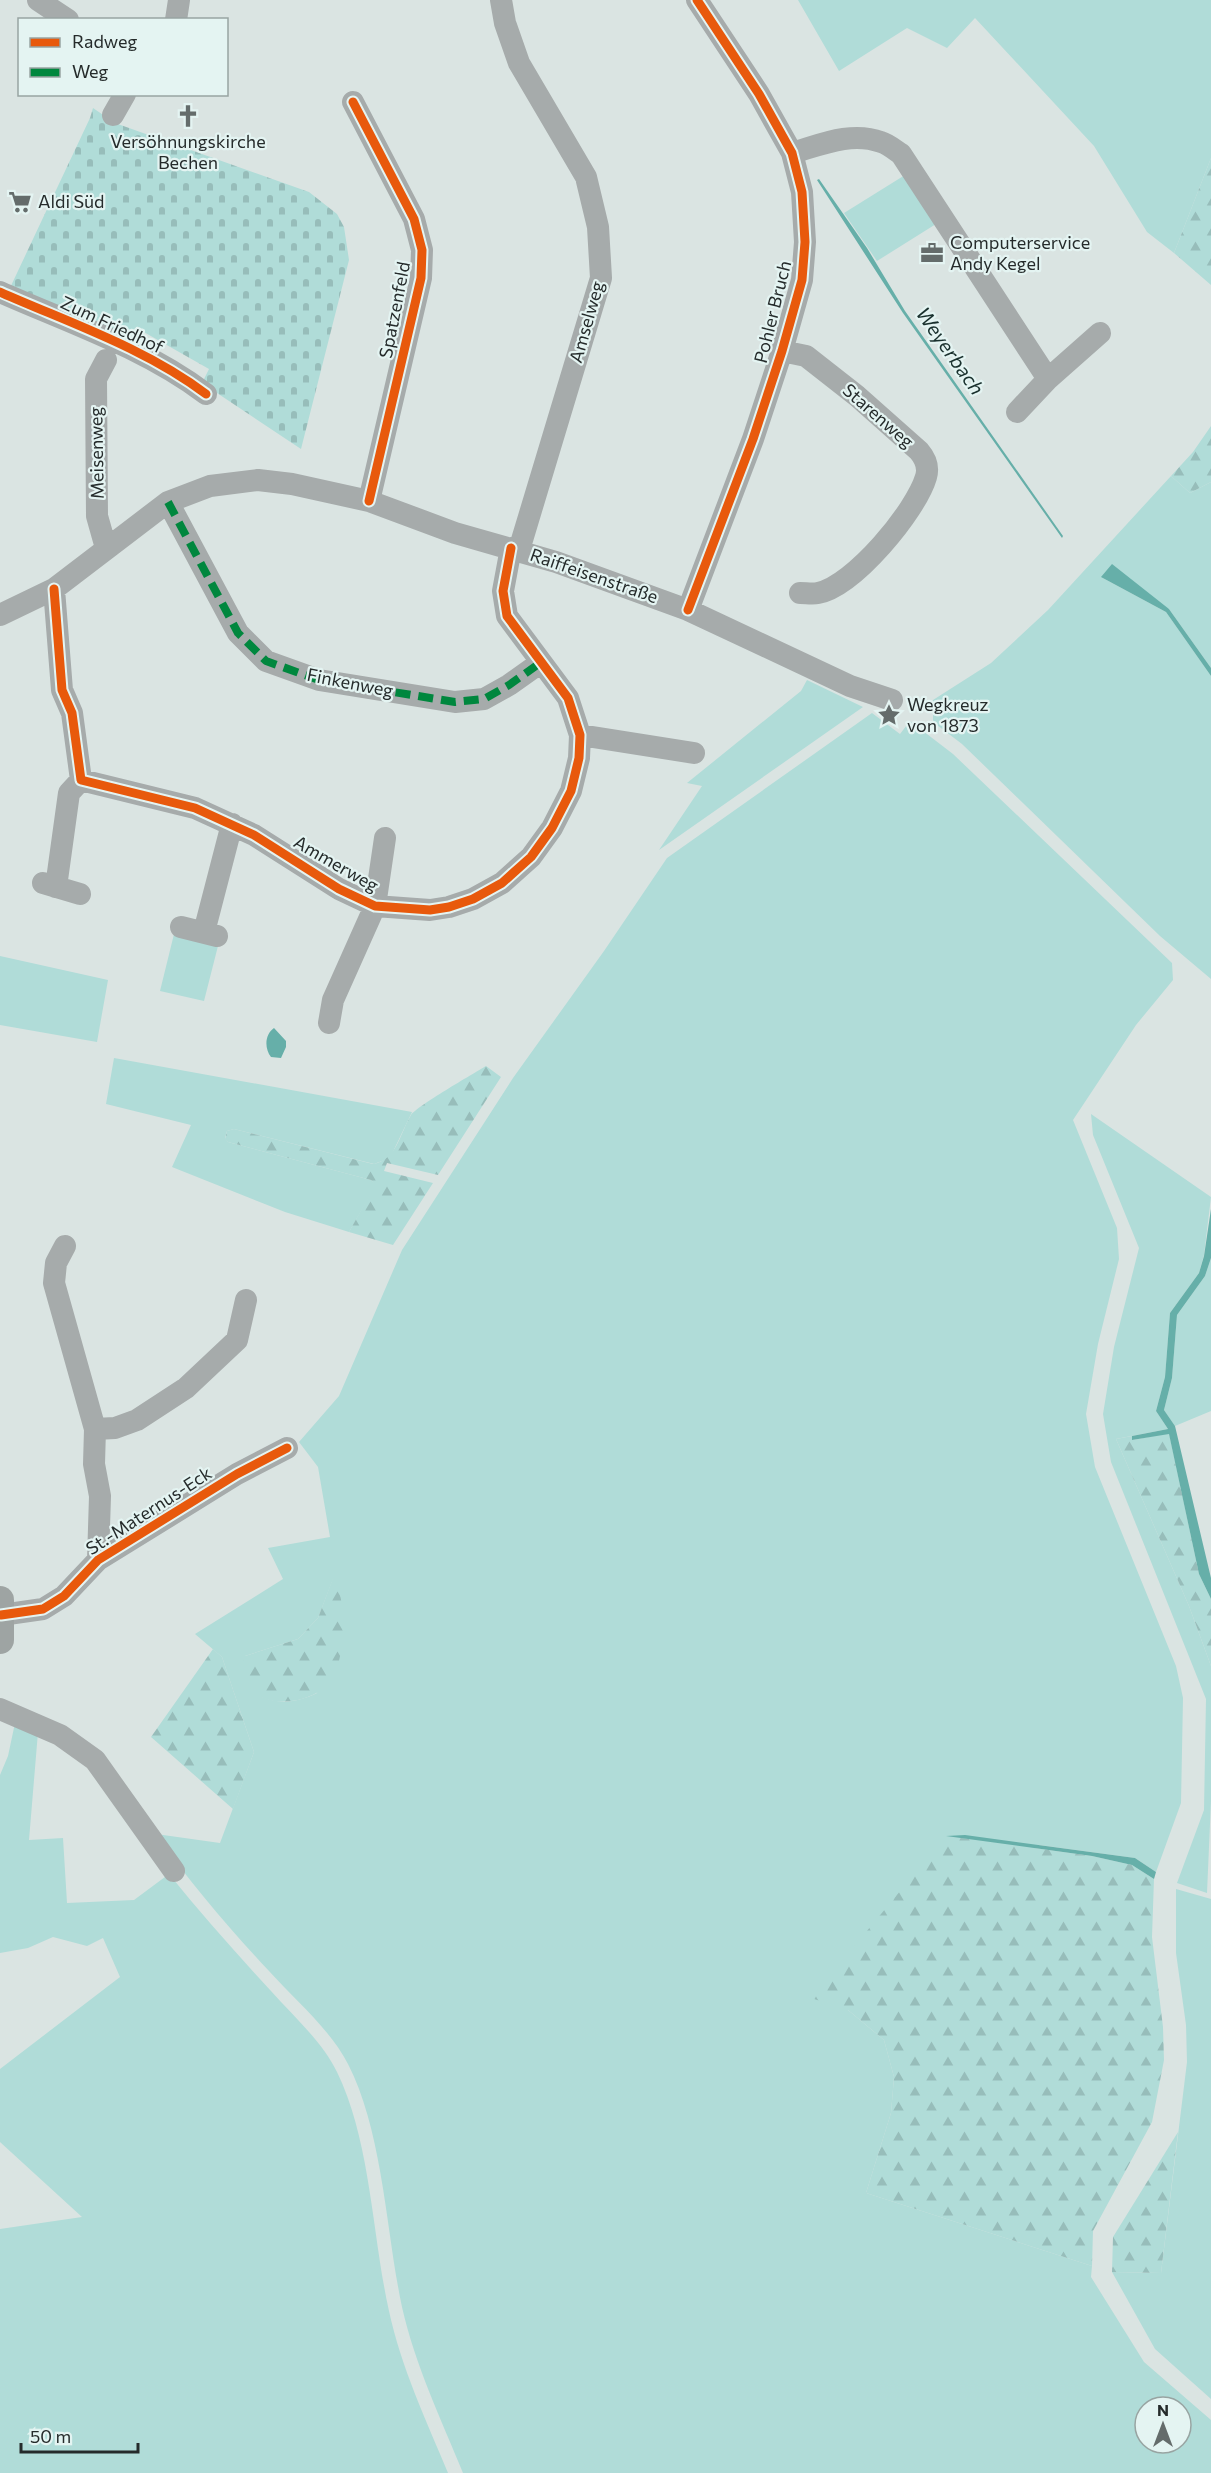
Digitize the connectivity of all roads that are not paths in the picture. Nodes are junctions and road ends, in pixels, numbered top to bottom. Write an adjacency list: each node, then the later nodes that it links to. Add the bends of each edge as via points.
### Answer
1 (38, 0): 5 (street)
2 (179, 0): 6 (street)
3 (501, 0): 21 (street, Amselweg, via 519,63 586,177 598,227 601,278)
4 (697, 0): 10 (street, Pohler Bruch, via 759,94)
5 (65, 18)
6 (176, 18)
7 (124, 96): 9 (street)
8 (353, 102): 18 (street, Spatzenfeld, via 414,219 422,250 421,278)
9 (113, 115)
10 (792, 153): 13 (street, Pohler Bruch, via 802,192 806,242 802,280); 15 (street, via 857,137 881,142 901,154)
11 (0, 292): 16 (street, Zum Friedhof, via 125,345)
12 (1100, 333): 15 (street)
13 (782, 351): 23 (street, Starenweg, via 806,356 857,396 919,451 927,470 912,506 891,536 862,565 819,593); 24 (street, Pohler Bruch)
14 (106, 360): 20 (street, Meisenweg, via 96,380 97,516)
15 (1048, 380): 17 (street)
16 (206, 394)
17 (1017, 411)
18 (369, 501): 19 (street, Raiffeisenstraße, via 258,480 210,486); 21 (street, Raiffeisenstraße, via 456,533)
19 (168, 502): 20 (street, Raiffeisenstraße); 26 (street, Finkenweg, via 238,633 266,661 319,680 455,702 484,699)
20 (106, 548): 22 (street, Raiffeisenstraße)
21 (515, 549): 24 (street, Raiffeisenstraße); 26 (street, Ammerweg, via 503,591 507,616)
22 (54, 589): 25 (street, Raiffeisenstraße); 30 (street, via 62,690 72,713)
23 (800, 593)
24 (688, 610): 27 (street, Raiffeisenstraße, via 850,686)
25 (0, 615)
26 (540, 663): 28 (street, Ammerweg, via 568,698)
27 (892, 700)
28 (580, 735): 29 (street); 34 (street, Ammerweg, via 571,790 552,828 531,857 502,883 449,907 416,910)
29 (694, 753)
30 (81, 780): 31 (street, Ammerweg, via 195,808); 33 (street, via 69,793 50,885)
31 (232, 824): 34 (street, Ammerweg, via 339,889); 35 (street, via 211,934)
32 (385, 838): 34 (street, Ammerweg)
33 (80, 894)
34 (375, 906): 36 (street, Ammerweg, via 333,1000)
35 (181, 927)
36 (329, 1023)
37 (65, 1246): 39 (street, St.-Maternus-Eck, via 56,1263 54,1283)
38 (246, 1300): 39 (street, via 237,1340 186,1388 137,1420 115,1428)
39 (96, 1429): 41 (street, St.-Maternus-Eck)
40 (287, 1448): 41 (street, St.-Maternus-Eck, via 237,1474)
41 (98, 1560): 42 (street, St.-Maternus-Eck, via 64,1596 43,1609)
42 (0, 1618)
43 (0, 1709): 44 (street, via 60,1735 95,1760)
44 (174, 1871)

